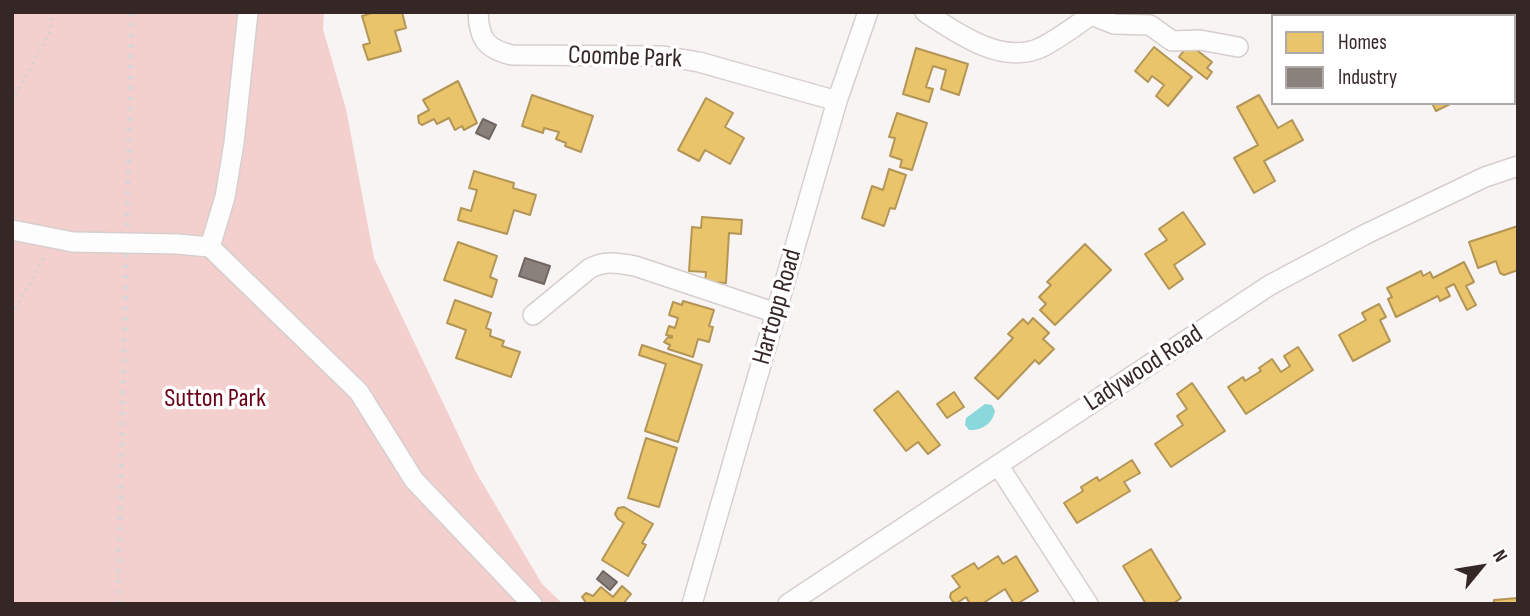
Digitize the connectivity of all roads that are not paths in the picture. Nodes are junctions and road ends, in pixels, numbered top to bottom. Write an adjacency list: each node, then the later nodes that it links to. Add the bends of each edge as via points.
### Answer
1 (248, 12): 10 (street, via 230,170)
2 (478, 12): 7 (street, Coombe Park, via 485,42 496,52 663,56)
3 (868, 12): 7 (street, Hartopp Road)
4 (925, 12): 5 (street, via 969,39 1009,53 1040,48)
5 (1093, 13): 6 (street, via 1114,24 1150,25 1172,41 1200,40)
6 (1238, 47)
7 (838, 101): 11 (street, Hartopp Road)
8 (1518, 166): 13 (street, Ladywood Road, via 1378,228 1269,285)
9 (12, 230): 10 (street, bridge, via 64,240)
10 (210, 247): 14 (street, via 359,392 414,480)
11 (776, 313): 12 (street, via 617,262 589,269); 15 (street, Hartopp Road)
12 (533, 315)
13 (998, 465): 16 (street, Ladywood Road); 17 (street)
14 (531, 604)
15 (692, 604)
16 (788, 604)
17 (1088, 604)

